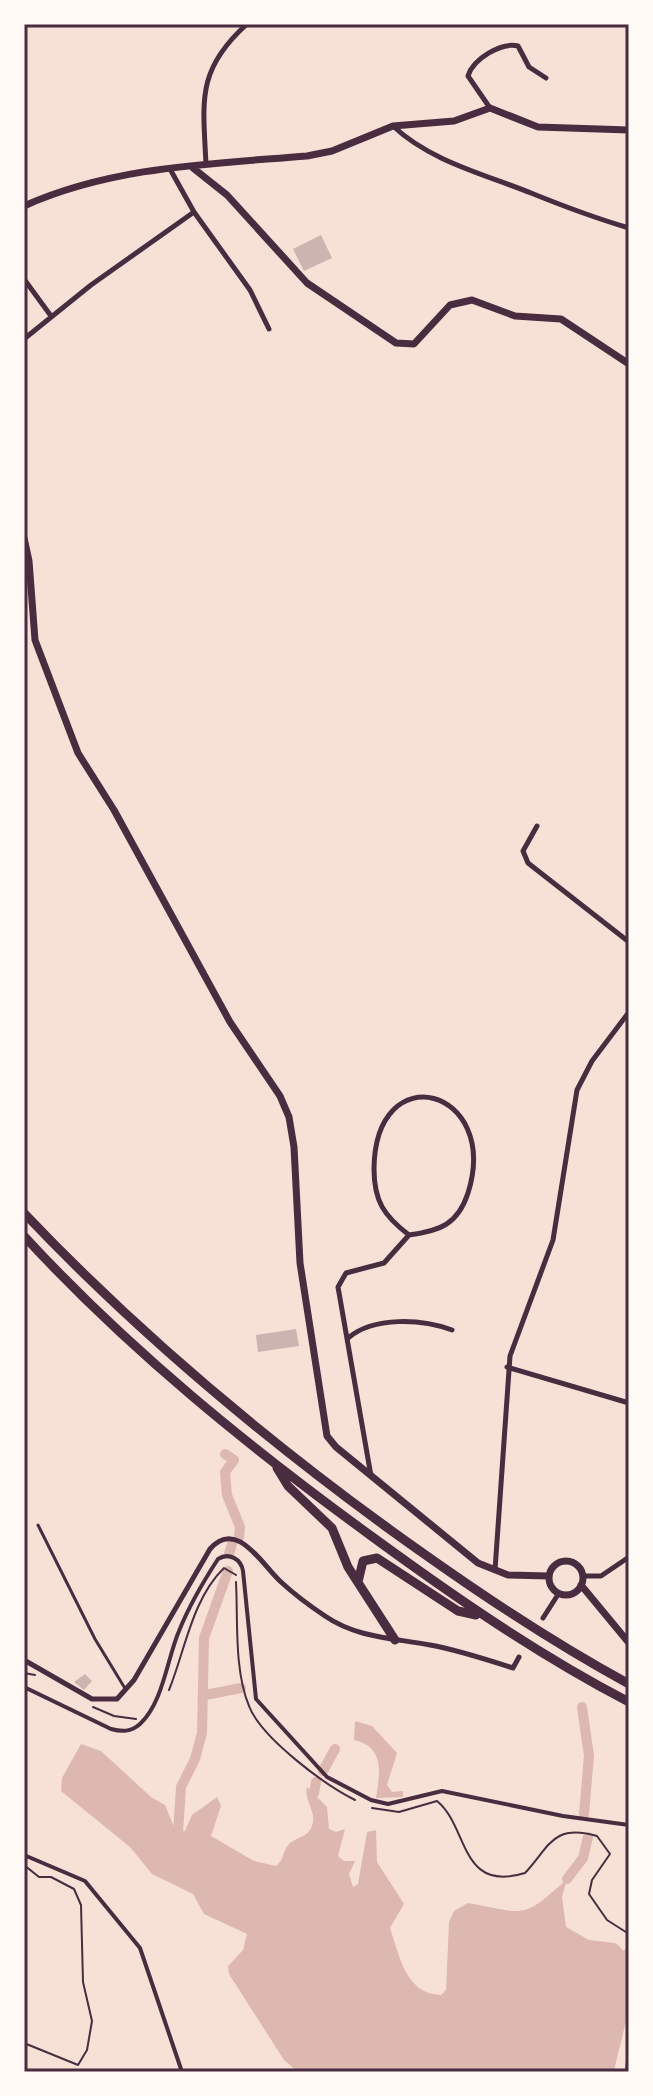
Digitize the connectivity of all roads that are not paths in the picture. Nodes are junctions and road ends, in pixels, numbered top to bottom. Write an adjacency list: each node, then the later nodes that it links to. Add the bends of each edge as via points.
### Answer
1 (247, 24): 6 (street, via 218,55 206,79)
2 (546, 78): 3 (street, via 529,67 518,46 498,47 472,66 468,76)
3 (490, 108): 4 (street, via 454,121); 5 (street, via 538,127)
4 (393, 126): 6 (street, via 332,151); 11 (street, via 429,152 463,167 570,211)
5 (629, 130)
6 (206, 165): 7 (street)
7 (193, 168): 8 (street); 16 (street, via 227,195 307,283 396,343 414,344 450,305 472,300 515,316 561,319)
8 (170, 169): 9 (street, via 74,185); 10 (street)
9 (24, 206)
10 (194, 212): 13 (street); 14 (street, via 250,290)
11 (629, 228)
12 (24, 279): 13 (street)
13 (51, 316): 15 (street)
14 (269, 329)
15 (24, 339)
16 (629, 364)
17 (24, 538): 18 (street)
18 (27, 605): 32 (street, via 78,753 230,1022 285,1107 293,1136 300,1263 325,1430 336,1447)
19 (537, 826): 20 (street)
20 (524, 855): 21 (street); 22 (street)
21 (516, 862)
22 (629, 942)
23 (629, 1012): 29 (street, via 592,1061 574,1097 558,1223)
24 (24, 1213): 47 (highway, via 148,1336 273,1442 499,1608)
25 (409, 1235): 25 (street, via 434,1232 453,1222 470,1187 469,1131 460,1113 432,1097 402,1102 388,1115 375,1154 376,1195 382,1211); 28 (street, via 384,1263 350,1270 339,1281)
26 (24, 1236): 31 (highway, via 146,1356)
27 (452, 1330): 28 (street, via 419,1322 375,1325)
28 (348, 1338): 32 (street)
29 (507, 1367): 30 (street); 35 (street)
30 (629, 1403)
31 (275, 1465): 38 (highway, via 288,1486 332,1528); 41 (highway)
32 (371, 1476): 35 (street, via 467,1555)
33 (38, 1525): 49 (lane)
34 (629, 1557): 37 (street, via 601,1576)
35 (495, 1571): 36 (street)
36 (549, 1576): 37 (street, via 565,1561 579,1567); 40 (street)
37 (583, 1576): 39 (street)
38 (358, 1582): 41 (highway, via 363,1561 377,1558 458,1611); 43 (highway)
39 (581, 1585): 40 (street, via 572,1594); 44 (street)
40 (559, 1593): 42 (street)
41 (483, 1616): 50 (highway)
42 (543, 1618)
43 (395, 1640): 45 (street, via 459,1651 513,1668); 49 (street, via 340,1625 281,1582 250,1547 231,1538 215,1543)
44 (629, 1643)
45 (519, 1657)
46 (24, 1660): 49 (street, via 98,1702 117,1699)
47 (629, 1684)
48 (24, 1687): 51 (street, via 111,1729 129,1731 144,1719 190,1608 218,1559 231,1557 243,1571 256,1699 327,1777 388,1804 442,1791)
49 (126, 1690)
50 (629, 1702)
51 (629, 1825)
52 (24, 1855): 53 (street, via 85,1881 140,1948)
53 (182, 2072)

